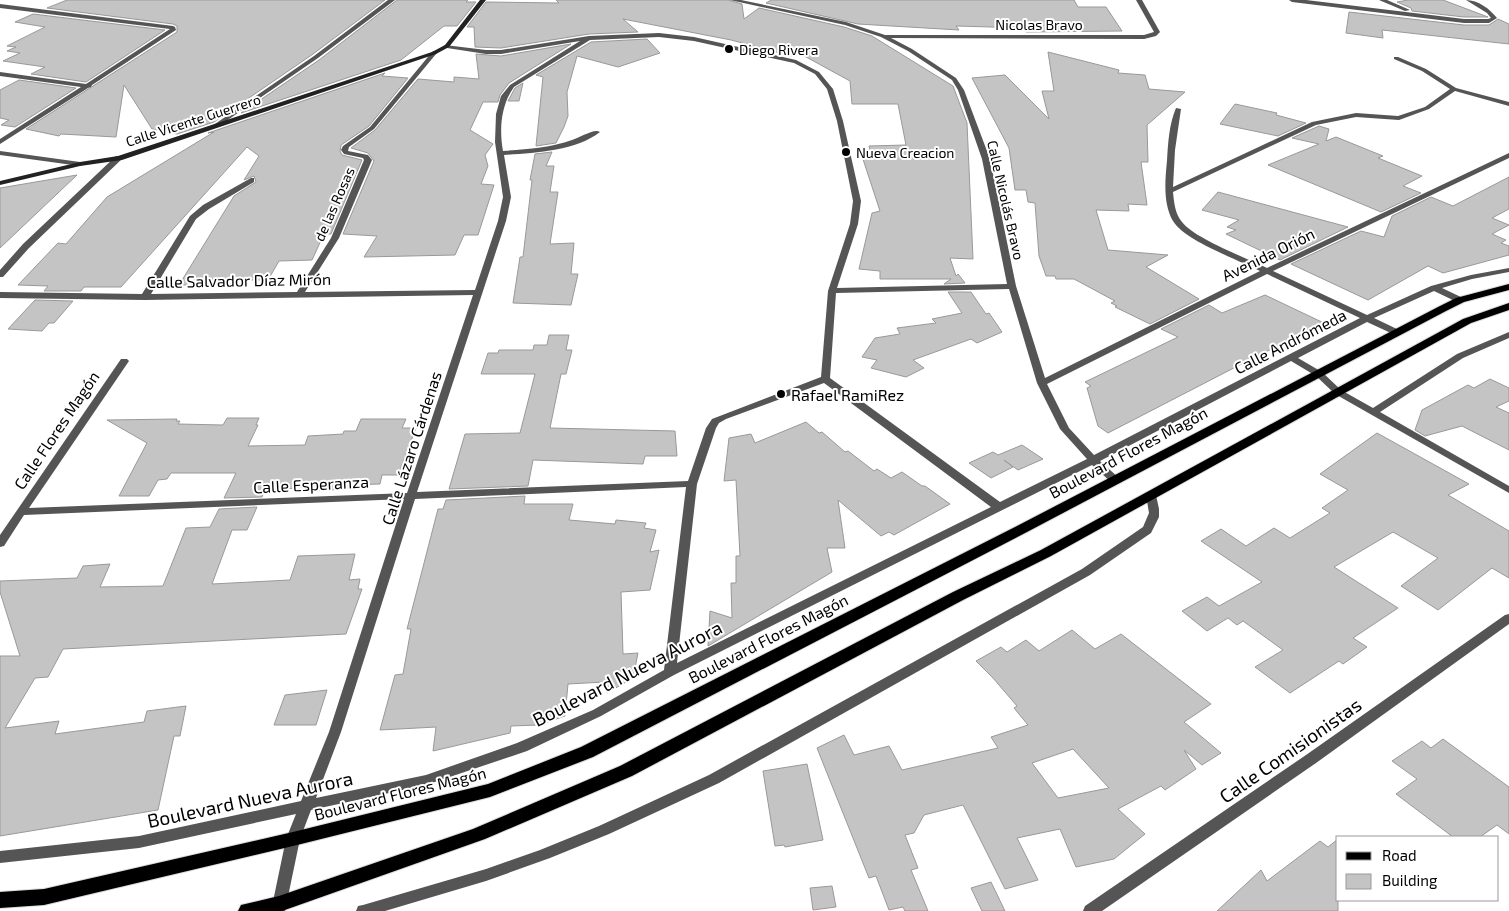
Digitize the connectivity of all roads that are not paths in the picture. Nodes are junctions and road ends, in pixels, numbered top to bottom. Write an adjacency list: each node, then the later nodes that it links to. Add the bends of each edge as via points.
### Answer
1 (392, 0): 20 (street)
2 (483, 0): 12 (street)
3 (733, 0): 10 (street, Calle Nicolás Bravo, via 846,24)
4 (1138, 0): 10 (street, Nicolas Bravo, via 1157,32 1154,35)
5 (1292, 0): 9 (street)
6 (1382, 0): 9 (street)
7 (1469, 0): 9 (street, via 1494,18 1464,21)
8 (0, 6): 16 (street, via 173,28)
9 (1419, 15)
10 (883, 36): 34 (street, Calle Nicolás Bravo, via 954,78 961,90 986,159)
11 (589, 38): 12 (street, via 501,52); 24 (street, Calle Lázaro Cárdenas, via 512,86 504,96 499,114); 37 (street, via 678,36 796,62 817,73 833,97 857,201 854,224)
12 (447, 46): 13 (street, Calle Vicente Guerrero)
13 (434, 53): 20 (street, Calle Vicente Guerrero); 39 (street, de las Rosas, via 372,128 346,146 346,153 366,156 368,160 335,238)
14 (1396, 58): 17 (street, via 1424,70)
15 (0, 74): 16 (street)
16 (89, 86): 22 (street)
17 (1454, 89): 18 (street); 30 (street, via 1427,108 1399,118 1356,115 1314,123)
18 (1509, 104)
19 (1178, 109): 30 (street, via 1170,153)
20 (214, 127): 26 (street, Calle Vicente Guerrero)
21 (597, 132): 24 (street, via 577,143)
22 (0, 142)
23 (0, 152): 27 (street)
24 (500, 153): 38 (street, Calle Lázaro Cárdenas, via 507,197)
25 (1509, 155): 32 (street, Avenida Orión)
26 (119, 158): 27 (street); 33 (street, Calle Vicente Guerrero)
27 (80, 164): 29 (street)
28 (251, 180): 41 (street, via 192,218)
29 (0, 183)
30 (1170, 190): 32 (street, via 1176,220 1183,228)
31 (1509, 270): 36 (street, Calle Andrómeda)
32 (1266, 271): 44 (street); 51 (street, Avenida Orión)
33 (0, 275)
34 (1012, 286): 37 (street); 51 (street, Calle Nicolás Bravo)
35 (1509, 287): 42 (main road, Boulevard Flores Magón)
36 (1434, 288): 42 (street); 44 (street, Calle Andrómeda)
37 (832, 290): 50 (street)
38 (478, 292): 39 (street, Calle Salvador Díaz Mirón); 58 (street, Calle Lázaro Cárdenas)
39 (300, 294): 41 (street, Calle Salvador Díaz Mirón)
40 (0, 295): 41 (street, Calle Salvador Díaz Mirón)
41 (145, 297)
42 (1460, 300): 45 (main road, Boulevard Flores Magón)
43 (1509, 306): 52 (main road, via 1467,321)
44 (1366, 319): 45 (street); 47 (street, Calle Andrómeda)
45 (1396, 332): 49 (main road, Boulevard Flores Magón)
46 (1509, 334): 53 (street, via 1460,356)
47 (1290, 357): 49 (street); 54 (street, Calle Andrómeda)
48 (124, 360): 61 (street, Calle Flores Magón)
49 (1319, 374): 52 (street); 55 (main road, Boulevard Flores Magón)
50 (825, 379): 56 (street, via 715,421); 60 (street)
51 (1042, 383): 54 (street, Calle Nicolás Bravo, via 1065,429)
52 (1338, 392): 53 (street); 59 (main road)
53 (1374, 412): 57 (street)
54 (1093, 460): 55 (street, Calle Nicolás Bravo); 60 (street, Boulevard Nueva Aurora)
55 (1115, 480): 66 (main road, Boulevard Flores Magón, via 587,752 490,790)
56 (692, 484): 58 (street, Calle Esperanza); 64 (street)
57 (1509, 490)
58 (411, 495): 61 (street, Calle Esperanza); 65 (street, Calle Lázaro Cárdenas, via 335,732)
59 (1151, 495): 69 (main road, via 626,771 478,834); 71 (street, via 1155,511 1147,530 1086,572 714,779 545,854)
60 (999, 506): 64 (street, Boulevard Nueva Aurora)
61 (21, 512): 62 (street, Calle Flores Magón)
62 (0, 544)
63 (1509, 618): 72 (street, Calle Comisionistas)
64 (670, 672): 65 (street, Boulevard Nueva Aurora, via 598,714 522,747 426,780)
65 (307, 806): 66 (street, Calle Lázaro Cárdenas); 67 (street, Boulevard Nueva Aurora, via 139,842)
66 (293, 839): 68 (main road, Boulevard Flores Magón, via 44,897); 69 (street, Calle Lázaro Cárdenas)
67 (0, 857)
68 (0, 900)
69 (278, 907): 70 (main road)
70 (247, 911)
71 (363, 911)
72 (1090, 911)

